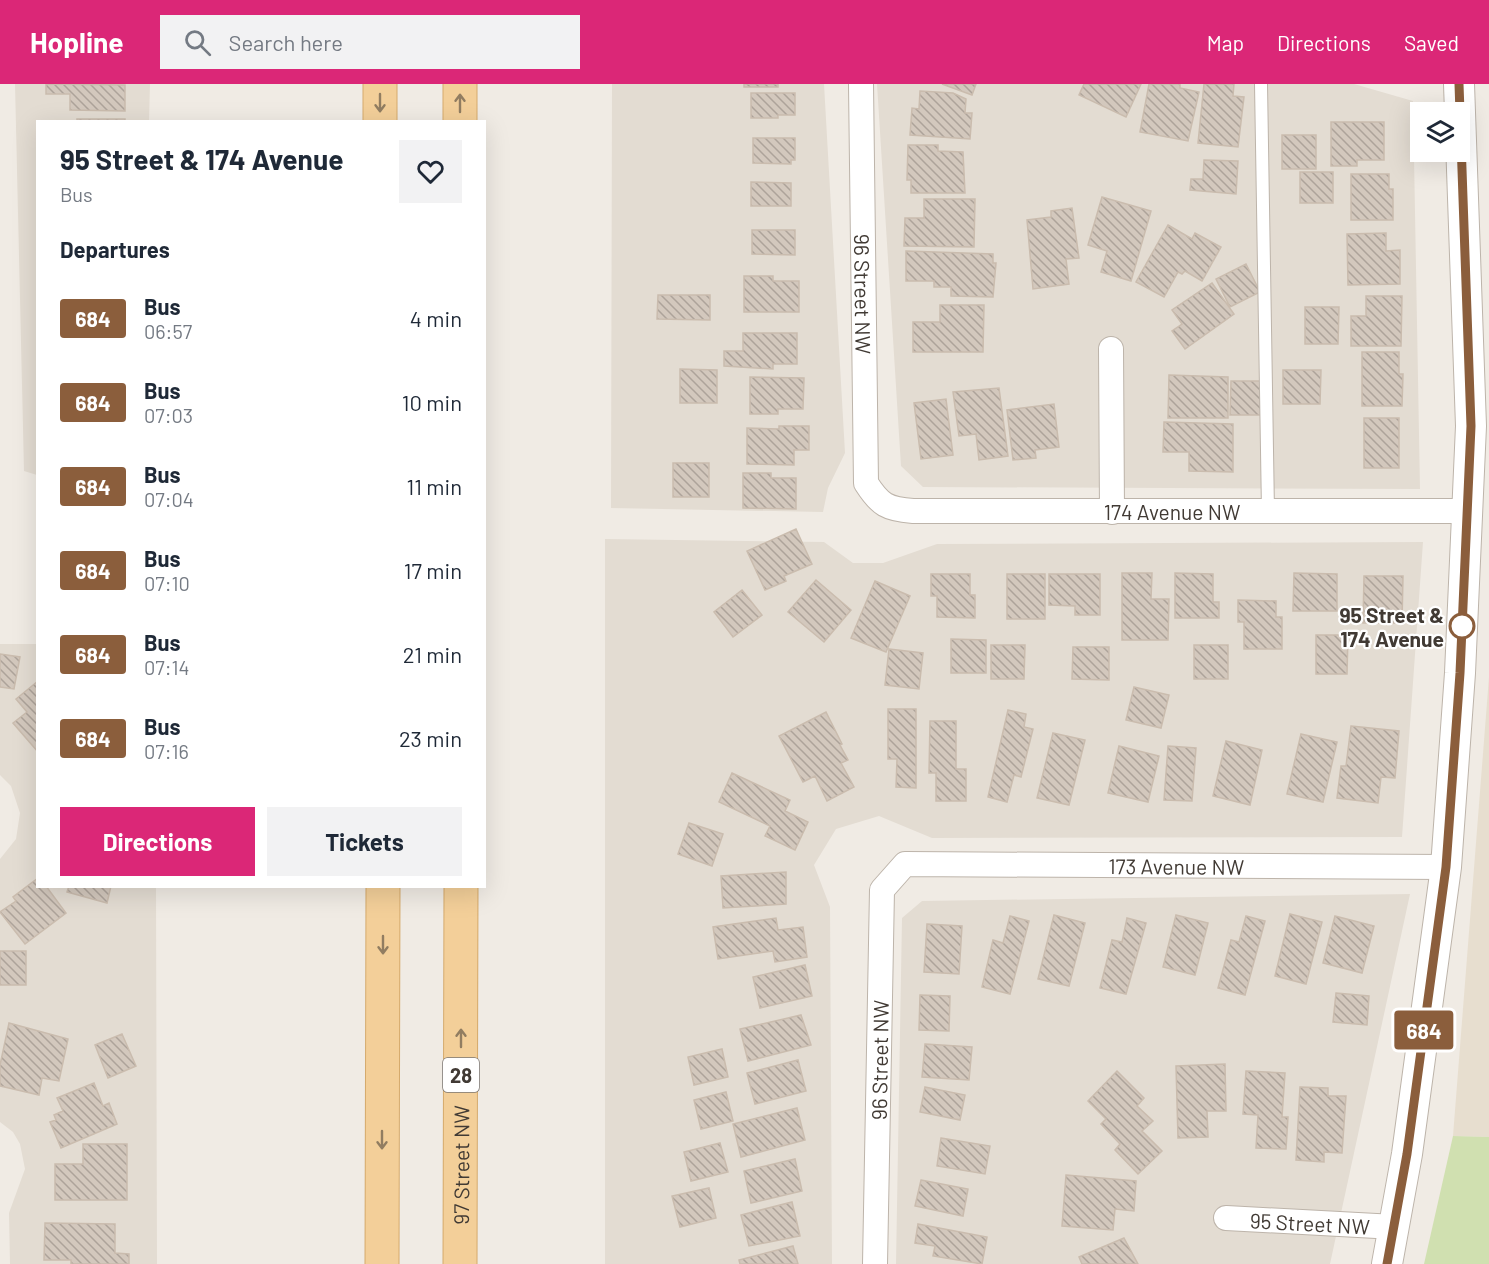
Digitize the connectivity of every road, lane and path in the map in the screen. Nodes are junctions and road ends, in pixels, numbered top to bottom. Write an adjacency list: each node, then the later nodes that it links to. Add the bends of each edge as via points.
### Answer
1 (380, 84): 6 (main road, one-way to 6)
2 (460, 84): 7 (main road, one-way to 2)
3 (861, 84): 9 (street, 96 Street NW, via 866,483)
4 (1261, 84): 12 (lane)
5 (1459, 84): 10 (street, 95 Street NW, via 1471,426)
6 (380, 120)
7 (460, 120)
8 (1110, 349): 11 (street)
9 (877, 501): 11 (street, 174 Avenue NW, via 895,510 913,511)
10 (1467, 511): 12 (street, 174 Avenue NW); 14 (street, 95 Street NW)
11 (1112, 512): 12 (street, 174 Avenue NW)
12 (1268, 512)
13 (905, 864): 14 (street, 173 Avenue NW); 21 (street, 96 Street NW, via 882,890)
14 (1446, 867): 18 (street, 95 Street NW)
15 (383, 888): 19 (main road, one-way to 19)
16 (461, 888): 20 (main road, 97 Street NW / 28, one-way to 16)
17 (1226, 1218): 18 (street, 95 Street NW)
18 (1395, 1227): 22 (street, 95 Street NW)
19 (382, 1264)
20 (460, 1264)
21 (875, 1264)
22 (1387, 1264)

